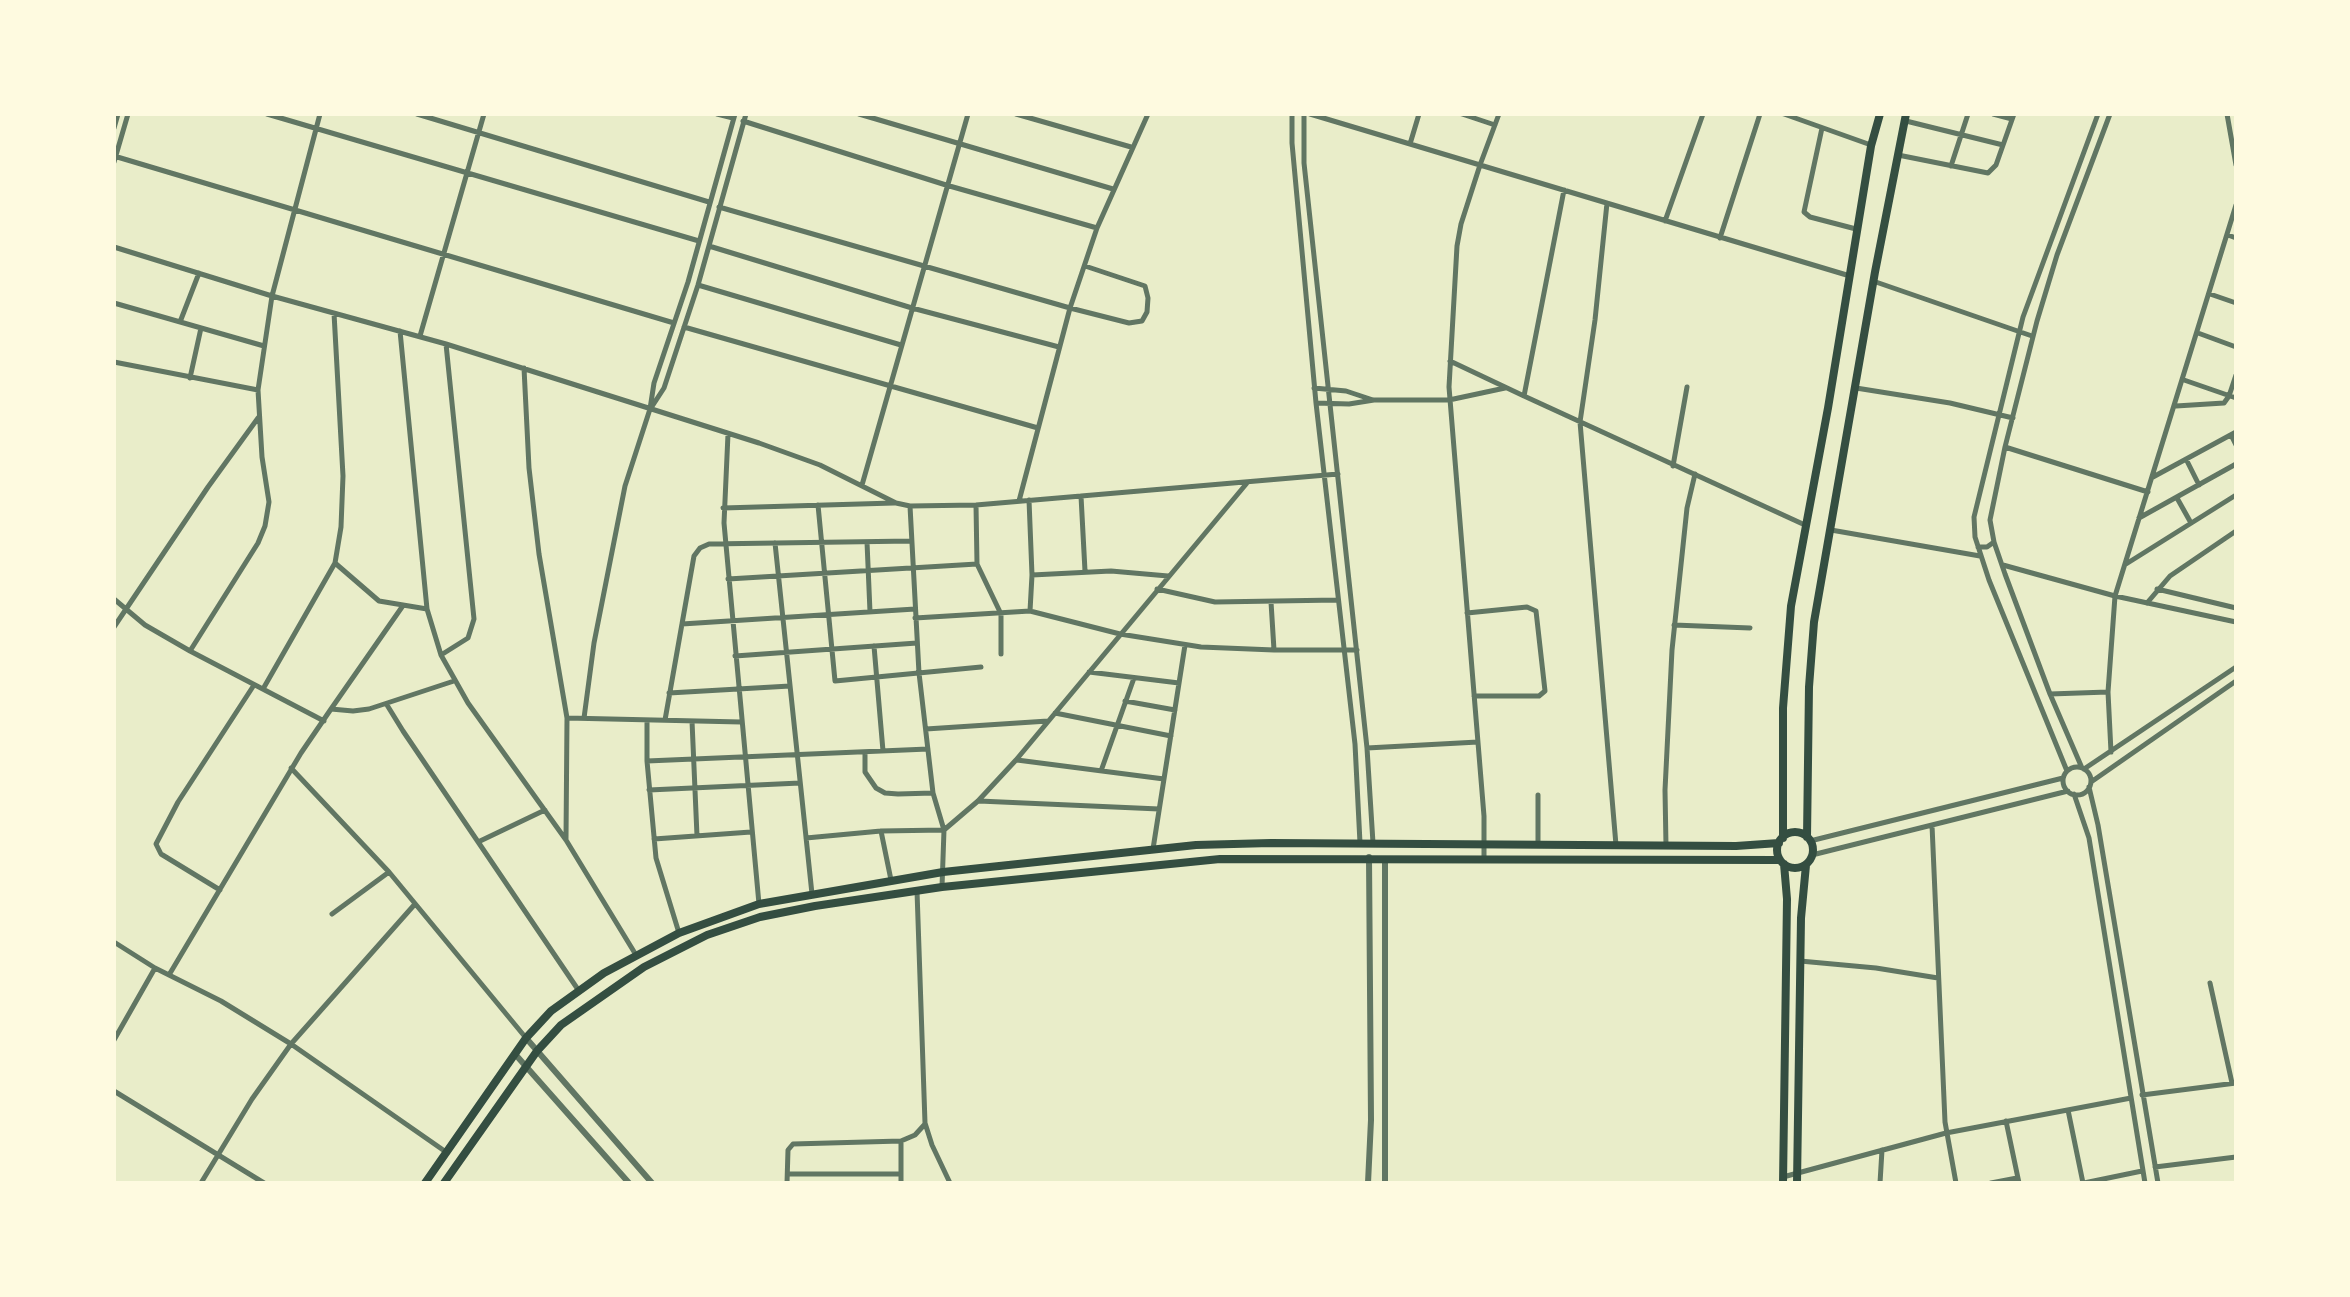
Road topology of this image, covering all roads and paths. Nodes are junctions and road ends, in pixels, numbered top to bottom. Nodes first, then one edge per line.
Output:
1 (118, 114) edge
2 (128, 114) edge
3 (267, 114) edge
4 (320, 114) edge
5 (417, 114) edge
6 (484, 114) edge
7 (717, 114) edge
8 (746, 114) edge
9 (859, 114) edge
10 (968, 114) edge
11 (1016, 114) edge
12 (1148, 114) edge
13 (1292, 114) edge
14 (1304, 114) edge
15 (1310, 114) edge
16 (1419, 114) edge
17 (1462, 114) edge
18 (1499, 114) edge
19 (1703, 114) edge
20 (1760, 114) edge
21 (1784, 114) edge
22 (1880, 114) edge
23 (1968, 114) edge
24 (1993, 114) edge
25 (2098, 114) edge
26 (2110, 114) edge
27 (2227, 114) edge
28 (734, 116) edge
29 (2013, 116) edge
30 (1905, 117) edge
31 (743, 121) junction
32 (1495, 125) junction
33 (114, 128) edge
34 (315, 128) junction
35 (1822, 128) junction
36 (478, 132) junction
37 (1961, 136) junction
38 (959, 144) junction
39 (1410, 144) junction
40 (2234, 144) edge
41 (2003, 145) junction
42 (1871, 146) junction
43 (1131, 147) junction
44 (1897, 155) junction
45 (115, 158) edge
46 (2080, 159) junction
47 (2090, 163) junction
48 (1480, 165) junction
49 (2236, 165) edge
50 (1951, 166) junction
51 (718, 171) junction
52 (467, 173) junction
53 (728, 174) junction
54 (946, 185) junction
55 (1113, 189) junction
56 (1564, 190) junction
57 (709, 202) junction
58 (1607, 203) junction
59 (2236, 206) edge
60 (719, 207) junction
61 (293, 209) junction
62 (1665, 221) junction
63 (1097, 228) junction
64 (1857, 229) junction
65 (2228, 235) junction
66 (1720, 238) junction
67 (2236, 238) edge
68 (699, 241) junction
69 (709, 246) junction
70 (114, 247) edge
71 (2046, 251) junction
72 (445, 255) junction
73 (2057, 255) junction
74 (924, 266) junction
75 (1085, 266) junction
76 (199, 273) junction
77 (1850, 276) junction
78 (1873, 281) junction
79 (698, 285) junction
80 (2210, 294) junction
81 (272, 296) junction
82 (114, 303) edge
83 (2236, 303) edge
84 (912, 308) junction
85 (1070, 308) junction
86 (334, 313) junction
87 (180, 322) junction
88 (674, 323) junction
89 (684, 327) junction
90 (201, 328) junction
91 (400, 330) junction
92 (2019, 331) junction
93 (2198, 333) junction
94 (420, 336) junction
95 (2032, 336) junction
96 (446, 344) junction
97 (901, 345) junction
98 (264, 346) junction
99 (1059, 347) junction
100 (2236, 347) edge
101 (1450, 361) junction
102 (114, 362) edge
103 (524, 368) junction
104 (2236, 375) edge
105 (190, 378) junction
106 (2184, 380) junction
107 (890, 386) junction
108 (1687, 387) dead end
109 (1314, 388) junction
110 (1505, 388) junction
111 (1855, 388) junction
112 (1328, 389) junction
113 (258, 390) junction
114 (1524, 396) junction
115 (2233, 397) edge
116 (1374, 400) junction
117 (1449, 400) junction
118 (1316, 403) junction
119 (1330, 403) junction
120 (2176, 406) junction
121 (650, 409) junction
122 (1999, 414) junction
123 (259, 417) junction
124 (2013, 418) junction
125 (1580, 422) junction
126 (1038, 428) junction
127 (2234, 433) edge
128 (728, 434) junction
129 (2236, 445) edge
130 (2005, 447) junction
131 (2186, 459) junction
132 (2236, 464) edge
133 (1673, 466) junction
134 (1338, 474) junction
135 (1695, 474) junction
136 (1324, 475) junction
137 (2152, 477) junction
138 (1247, 482) junction
139 (862, 485) junction
140 (2199, 485) junction
141 (2148, 492) junction
142 (2236, 495) edge
143 (1081, 496) junction
144 (2177, 498) junction
145 (1029, 500) junction
146 (1019, 501) junction
147 (896, 503) junction
148 (818, 505) junction
149 (976, 505) junction
150 (910, 506) junction
151 (723, 508) junction
152 (2138, 519) junction
153 (2191, 523) junction
154 (1805, 525) junction
155 (1830, 529) junction
156 (2236, 531) edge
157 (911, 541) junction
158 (821, 542) junction
159 (867, 542) junction
160 (1994, 542) junction
161 (725, 543) junction
162 (775, 543) junction
163 (1978, 547) junction
164 (1980, 556) junction
165 (335, 563) junction
166 (977, 564) junction
167 (2126, 564) junction
168 (2002, 565) junction
169 (913, 568) junction
170 (868, 571) junction
171 (1085, 571) junction
172 (825, 574) junction
173 (2005, 574) junction
174 (1032, 575) junction
175 (779, 576) junction
176 (1168, 576) junction
177 (728, 579) junction
178 (1989, 580) junction
179 (1157, 589) junction
180 (2157, 589) junction
181 (2115, 596) junction
182 (114, 599) edge
183 (1337, 600) junction
184 (1271, 602) junction
185 (2147, 603) junction
186 (402, 607) junction
187 (126, 608) junction
188 (2236, 608) edge
189 (427, 609) junction
190 (915, 609) junction
191 (1030, 611) junction
192 (870, 612) junction
193 (1467, 613) junction
194 (1001, 614) junction
195 (829, 615) junction
196 (783, 618) junction
197 (915, 618) junction
198 (732, 621) junction
199 (2236, 622) edge
200 (682, 624) junction
201 (1674, 625) junction
202 (114, 627) edge
203 (1750, 628) dead end
204 (1120, 634) junction
205 (917, 643) junction
206 (1185, 645) junction
207 (874, 646) junction
208 (832, 649) junction
209 (1274, 650) junction
210 (1344, 650) junction
211 (1357, 650) junction
212 (190, 651) junction
213 (787, 653) junction
214 (1001, 654) dead end
215 (441, 655) junction
216 (735, 656) junction
217 (981, 667) dead end
218 (2236, 667) edge
219 (1088, 672) junction
220 (919, 673) junction
221 (877, 677) junction
222 (1134, 678) junction
223 (454, 681) junction
224 (2236, 681) edge
225 (1179, 683) junction
226 (254, 685) junction
227 (790, 686) junction
228 (263, 689) junction
229 (738, 689) junction
230 (2108, 692) junction
231 (669, 693) junction
232 (2050, 694) junction
233 (1474, 696) junction
234 (1125, 701) junction
235 (387, 705) junction
236 (331, 709) junction
237 (1175, 710) junction
238 (1055, 713) junction
239 (567, 718) junction
240 (584, 718) junction
241 (647, 720) junction
242 (665, 720) junction
243 (324, 721) junction
244 (692, 721) junction
245 (1049, 721) junction
246 (741, 722) junction
247 (1117, 725) junction
248 (926, 729) junction
249 (1171, 736) junction
250 (1478, 742) junction
251 (1367, 748) junction
252 (928, 749) junction
253 (883, 751) junction
254 (865, 752) junction
255 (2111, 752) junction
256 (797, 755) junction
257 (745, 757) junction
258 (694, 759) junction
259 (1016, 760) junction
260 (647, 761) junction
261 (291, 768) junction
262 (2083, 768) junction
263 (1101, 771) junction
264 (2067, 771) junction
265 (2063, 778) junction
266 (1164, 779) junction
267 (800, 783) junction
268 (2090, 784) junction
269 (747, 785) junction
270 (695, 788) junction
271 (649, 790) junction
272 (2071, 792) junction
273 (933, 793) junction
274 (1538, 795) dead end
275 (978, 801) junction
276 (1946, 808) junction
277 (1159, 809) junction
278 (545, 810) junction
279 (1359, 810) junction
280 (1371, 810) junction
281 (1920, 814) junction
282 (1949, 820) junction
283 (1932, 825) junction
284 (1923, 827) junction
285 (944, 830) junction
286 (881, 831) junction
287 (751, 832) junction
288 (697, 836) junction
289 (806, 838) junction
290 (654, 839) junction
291 (1808, 839) junction
292 (566, 840) junction
293 (1781, 840) junction
294 (478, 842) junction
295 (1248, 843) junction
296 (1360, 843) junction
297 (1373, 843) junction
298 (1538, 843) junction
299 (1485, 844) junction
300 (1616, 845) junction
301 (1666, 846) junction
302 (1153, 850) junction
303 (1812, 855) junction
304 (1369, 857) junction
305 (1385, 857) junction
306 (1247, 858) junction
307 (1484, 858) junction
308 (1782, 862) junction
309 (1806, 865) junction
310 (389, 872) junction
311 (943, 872) junction
312 (891, 880) junction
313 (942, 887) junction
314 (220, 890) junction
315 (917, 890) junction
316 (812, 894) junction
317 (415, 904) junction
318 (759, 904) junction
319 (332, 914) dead end
320 (679, 933) junction
321 (114, 942) edge
322 (636, 956) junction
323 (1800, 961) junction
324 (155, 968) junction
325 (169, 975) junction
326 (1938, 978) junction
327 (2210, 983) dead end
328 (579, 991) junction
329 (1786, 1000) junction
330 (1799, 1001) junction
331 (1786, 1022) junction
332 (1799, 1022) junction
333 (526, 1038) junction
334 (114, 1040) edge
335 (291, 1044) junction
336 (537, 1051) junction
337 (515, 1054) junction
338 (526, 1067) junction
339 (2234, 1083) edge
340 (114, 1091) edge
341 (2142, 1095) junction
342 (2131, 1098) junction
343 (2068, 1109) junction
344 (1371, 1120) junction
345 (1386, 1120) junction
346 (2006, 1121) junction
347 (925, 1123) junction
348 (1946, 1133) junction
349 (901, 1141) junction
350 (1882, 1150) junction
351 (447, 1153) junction
352 (219, 1155) junction
353 (2236, 1157) edge
354 (2155, 1167) junction
355 (2142, 1171) junction
356 (788, 1174) junction
357 (901, 1174) junction
358 (1797, 1178) edge
359 (1783, 1180) edge
360 (2018, 1180) edge
361 (201, 1183) edge
362 (264, 1183) edge
363 (425, 1183) edge
364 (444, 1183) edge
365 (629, 1183) edge
366 (652, 1183) edge
367 (787, 1183) edge
368 (901, 1183) edge
369 (950, 1183) edge
370 (1368, 1183) edge
371 (1385, 1183) edge
372 (1880, 1183) edge
373 (1956, 1183) edge
374 (1991, 1183) edge
375 (2083, 1183) edge
376 (2145, 1183) edge
377 (2158, 1183) edge

1 - 33 street
2 - 45 street
3 - 34 street
4 - 34 street
5 - 36 street
6 - 36 street
7 - 28 street
8 - 31 street
9 - 38 street
10 - 38 street
11 - 43 street
12 - 43 street
13 - 109 street
14 - 112 street
15 - 39 street
16 - 39 street
17 - 32 street
18 - 32 street
19 - 62 street
20 - 66 street
21 - 35 street
22 - 42 highway
23 - 37 street
24 - 29 street
25 - 46 street
26 - 47 street
27 - 40 street
28 - 51 street
29 - 41 street
30 - 37 street
30 - 44 highway
31 - 53 street
31 - 54 street
32 - 48 street
34 - 52 street
34 - 61 street
35 - 42 street
35 - 64 street
36 - 52 street
36 - 57 street
37 - 41 street
37 - 50 street
38 - 54 street
38 - 55 street
39 - 48 street
40 - 49 street
41 - 50 street
42 - 64 highway
43 - 55 street
44 - 50 street
44 - 78 highway
45 - 61 street
46 - 47 street
46 - 71 street
47 - 73 street
48 - 56 street
48 - 101 street
51 - 53 street
51 - 57 street
52 - 68 street
52 - 72 street
53 - 60 street
54 - 63 street
54 - 74 street
55 - 63 street
56 - 58 street
56 - 114 street
57 - 68 street
58 - 62 street
58 - 125 street
59 - 65 street
60 - 69 street
60 - 74 street
61 - 72 street
61 - 81 street
62 - 66 street
63 - 75 street
64 - 77 highway
65 - 67 street
65 - 80 street
66 - 77 street
68 - 88 street
69 - 79 street
69 - 84 street
70 - 76 street
71 - 73 street
71 - 92 street
72 - 88 street
72 - 94 street
73 - 95 street
74 - 84 street
74 - 85 street
75 - 85 street
75 - 85 street
76 - 81 street
76 - 87 street
77 - 154 highway
78 - 92 street
78 - 111 highway
79 - 89 street
79 - 97 street
80 - 83 street
80 - 93 street
81 - 86 street
81 - 98 street
82 - 87 street
84 - 97 street
84 - 99 street
85 - 99 street
86 - 91 street
86 - 165 street
87 - 90 street
88 - 121 street
89 - 107 street
89 - 121 street
90 - 98 street
90 - 105 street
91 - 94 street
91 - 189 street
92 - 95 street
92 - 122 street
93 - 100 street
93 - 106 street
94 - 96 street
95 - 124 street
96 - 103 street
96 - 215 street
97 - 107 street
98 - 113 street
99 - 126 street
101 - 110 street
101 - 117 street
102 - 105 street
103 - 121 street
103 - 239 street
104 - 115 street
105 - 113 street
106 - 115 street
106 - 120 street
107 - 126 street
107 - 139 street
108 - 133 street
109 - 112 street
109 - 118 street
110 - 114 street
110 - 117 street
111 - 122 street
111 - 155 highway
112 - 116 street
112 - 119 street
113 - 123 street
114 - 125 street
115 - 120 street
116 - 117 street
116 - 119 street
117 - 193 street
118 - 119 street
118 - 136 street
119 - 134 street
120 - 137 street
121 - 128 street
121 - 240 street
122 - 124 street
122 - 163 street
123 - 187 street
123 - 212 street
124 - 130 street
125 - 133 street
125 - 300 street
126 - 146 street
127 - 129 street
127 - 131 street
128 - 139 street
128 - 151 street
130 - 141 street
130 - 160 street
131 - 137 street
131 - 140 street
132 - 140 street
133 - 135 street
134 - 136 street
134 - 211 street
135 - 154 street
135 - 201 street
136 - 138 street
136 - 183 street
137 - 141 street
138 - 143 street
138 - 176 street
139 - 147 street
140 - 144 street
141 - 152 street
142 - 153 street
143 - 145 street
143 - 171 street
144 - 152 street
144 - 153 street
145 - 146 street
145 - 174 street
146 - 149 street
147 - 148 street
147 - 150 street
148 - 151 street
148 - 158 street
149 - 150 street
149 - 166 street
150 - 157 street
151 - 161 street
152 - 167 street
153 - 167 street
154 - 293 highway
155 - 164 street
155 - 291 highway
156 - 180 street
157 - 159 street
157 - 169 street
158 - 159 street
158 - 162 street
158 - 172 street
159 - 170 street
160 - 163 street
160 - 168 street
161 - 162 street
161 - 177 street
161 - 200 street
162 - 175 street
163 - 164 street
164 - 178 street
165 - 186 street
165 - 228 street
166 - 169 street
166 - 194 street
167 - 181 street
168 - 173 street
168 - 181 street
169 - 170 street
169 - 190 street
170 - 172 street
170 - 192 street
171 - 174 street
171 - 176 street
172 - 175 street
172 - 195 street
173 - 178 street
173 - 232 street
174 - 191 street
175 - 177 street
175 - 196 street
176 - 179 street
177 - 198 street
178 - 264 street
179 - 184 street
179 - 204 street
180 - 185 street
180 - 188 street
181 - 185 street
181 - 230 street
182 - 187 street
183 - 184 street
183 - 210 street
184 - 209 street
185 - 199 street
186 - 189 street
186 - 236 street
187 - 202 street
187 - 212 street
189 - 215 street
190 - 192 street
190 - 197 street
191 - 194 street
191 - 204 street
192 - 195 street
193 - 233 street
193 - 233 street
194 - 197 street
194 - 214 street
195 - 196 street
195 - 208 street
196 - 198 street
196 - 213 street
197 - 205 street
198 - 200 street
198 - 216 street
200 - 231 street
201 - 203 street
201 - 301 street
204 - 206 street
204 - 219 street
205 - 207 street
205 - 220 street
206 - 209 street
206 - 225 street
207 - 208 street
207 - 221 street
208 - 213 street
208 - 221 street
209 - 210 street
210 - 211 street
210 - 279 street
211 - 251 street
212 - 226 street
213 - 216 street
213 - 227 street
215 - 223 street
216 - 229 street
217 - 220 street
218 - 255 street
219 - 222 street
219 - 238 street
220 - 221 street
220 - 248 street
221 - 253 street
222 - 225 street
222 - 234 street
223 - 235 street
223 - 278 street
224 - 268 street
225 - 237 street
226 - 228 street
226 - 314 street
227 - 229 street
227 - 256 street
228 - 243 street
229 - 231 street
229 - 246 street
230 - 232 street
230 - 255 street
231 - 242 street
232 - 262 street
233 - 250 street
234 - 237 street
234 - 247 street
235 - 236 street
235 - 294 street
236 - 243 street
237 - 249 street
238 - 245 street
238 - 247 street
239 - 240 street
239 - 292 street
240 - 241 street
241 - 242 street
241 - 260 street
242 - 244 street
243 - 261 street
244 - 246 street
244 - 258 street
245 - 248 street
245 - 259 street
246 - 257 street
247 - 249 street
247 - 263 street
248 - 252 street
249 - 266 street
250 - 251 street
250 - 299 street
251 - 280 street
252 - 253 street
252 - 273 street
253 - 254 street
254 - 256 street
254 - 273 street
255 - 262 street
256 - 257 street
256 - 267 street
257 - 258 street
257 - 269 street
258 - 260 street
258 - 270 street
259 - 263 street
259 - 275 street
260 - 271 street
261 - 310 street
261 - 314 street
262 - 264 street
262 - 268 street
263 - 266 street
264 - 265 street
265 - 272 street
265 - 276 street
266 - 277 street
267 - 269 street
267 - 289 street
268 - 272 street
268 - 341 street
269 - 270 street
269 - 287 street
270 - 271 street
270 - 288 street
271 - 290 street
272 - 282 street
272 - 342 street
273 - 285 street
274 - 298 street
275 - 277 street
275 - 285 street
276 - 281 street
276 - 282 street
277 - 302 street
278 - 292 street
278 - 294 street
279 - 280 street
279 - 296 street
280 - 297 street
281 - 284 street
281 - 291 street
282 - 283 street
283 - 284 street
283 - 326 street
284 - 303 street
285 - 286 street
285 - 311 street
286 - 289 street
286 - 312 street
287 - 288 street
287 - 318 street
288 - 290 street
289 - 316 street
290 - 320 street
291 - 293 highway
291 - 303 highway
292 - 322 street
293 - 301 highway
293 - 308 highway
294 - 328 street
295 - 296 highway
295 - 302 highway
295 - 306 highway
296 - 297 highway
297 - 299 highway
298 - 299 highway
298 - 300 highway
299 - 307 street
300 - 301 highway
302 - 311 highway
303 - 309 highway
304 - 305 highway
304 - 306 highway
304 - 344 street
305 - 307 highway
305 - 345 street
306 - 313 highway
307 - 308 highway
308 - 309 highway
308 - 329 highway
309 - 323 highway
310 - 317 street
310 - 319 street
311 - 312 highway
311 - 313 street
312 - 316 highway
313 - 315 highway
314 - 325 street
315 - 336 highway
315 - 347 street
316 - 318 highway
317 - 333 street
317 - 335 street
318 - 320 highway
320 - 322 highway
321 - 324 street
322 - 328 highway
323 - 326 street
323 - 330 highway
324 - 325 street
324 - 334 street
325 - 335 street
326 - 348 street
327 - 339 street
328 - 333 highway
329 - 330 highway
329 - 331 highway
330 - 332 highway
331 - 332 highway
331 - 359 highway
332 - 358 highway
333 - 336 street
333 - 337 highway
335 - 351 street
335 - 352 street
336 - 338 highway
336 - 366 street
337 - 338 street
337 - 351 highway
338 - 364 highway
338 - 365 street
339 - 341 street
340 - 352 street
341 - 354 street
342 - 343 street
342 - 355 street
343 - 346 street
343 - 375 street
344 - 345 street
344 - 370 street
345 - 371 street
346 - 348 street
346 - 360 street
347 - 349 street
347 - 369 street
348 - 350 street
348 - 373 street
349 - 356 street
349 - 357 street
350 - 358 street
350 - 372 street
351 - 363 highway
352 - 361 street
352 - 362 street
353 - 354 street
354 - 377 street
355 - 375 street
355 - 376 street
356 - 357 street
356 - 367 street
357 - 368 street
358 - 359 street
360 - 374 street

